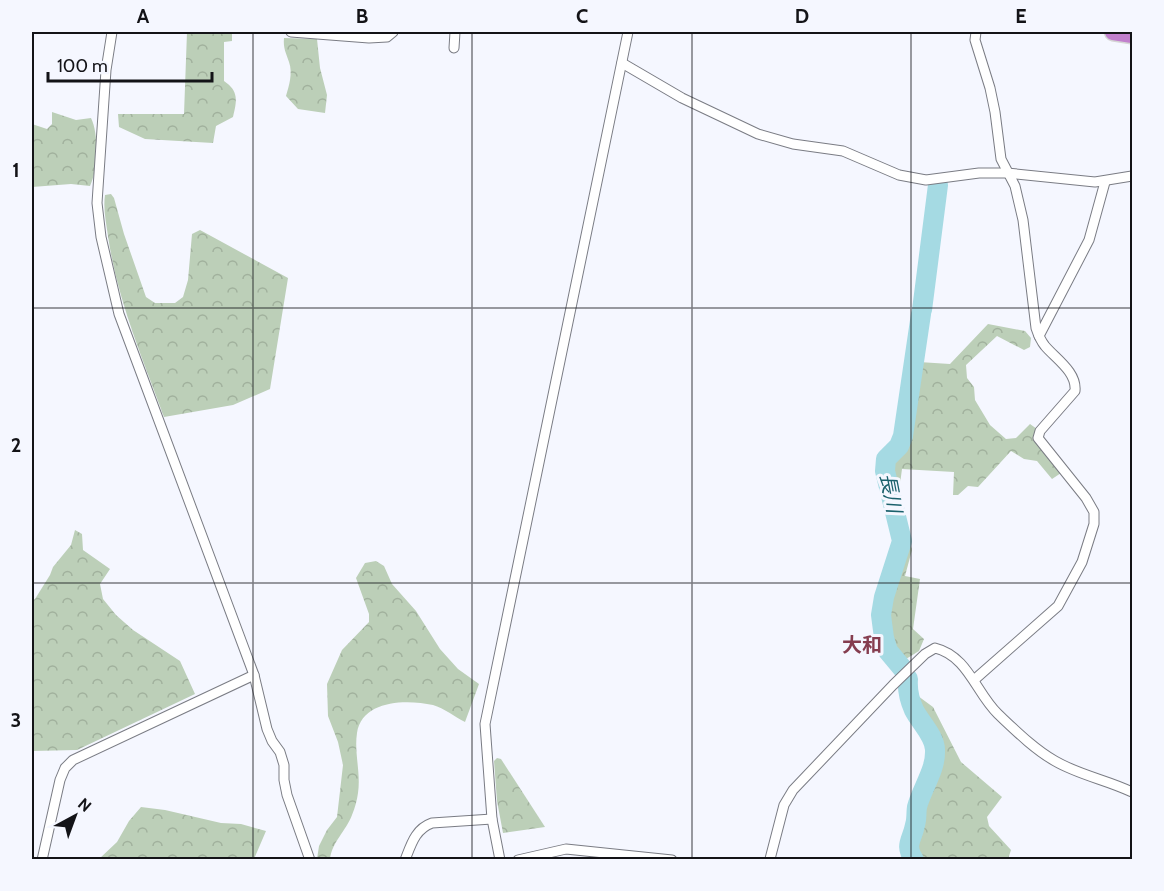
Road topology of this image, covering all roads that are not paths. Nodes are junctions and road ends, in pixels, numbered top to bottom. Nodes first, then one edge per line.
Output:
1 (112, 32) edge
2 (291, 32) edge
3 (393, 32) edge
4 (455, 32) edge
5 (628, 32) edge
6 (976, 32) edge
7 (1113, 32) edge
8 (1132, 35) edge
9 (454, 48) dead end
10 (622, 63) junction
11 (1007, 173) junction
12 (1132, 176) edge
13 (1105, 182) junction
14 (1039, 336) junction
15 (254, 675) junction
16 (974, 680) junction
17 (1132, 792) edge
18 (492, 819) junction
19 (770, 859) edge
20 (42, 860) edge
21 (310, 860) edge
22 (405, 860) edge
23 (500, 860) edge
24 (518, 860) edge
25 (672, 860) edge

1 - 15 street
2 - 3 street
4 - 9 street
5 - 10 street
6 - 11 street
7 - 8 highway
10 - 11 street
10 - 18 street
11 - 13 street
11 - 14 street
12 - 13 street
13 - 14 street
14 - 16 street
15 - 20 street
15 - 21 street
16 - 17 street
16 - 19 street
18 - 22 street
18 - 23 street
24 - 25 street

